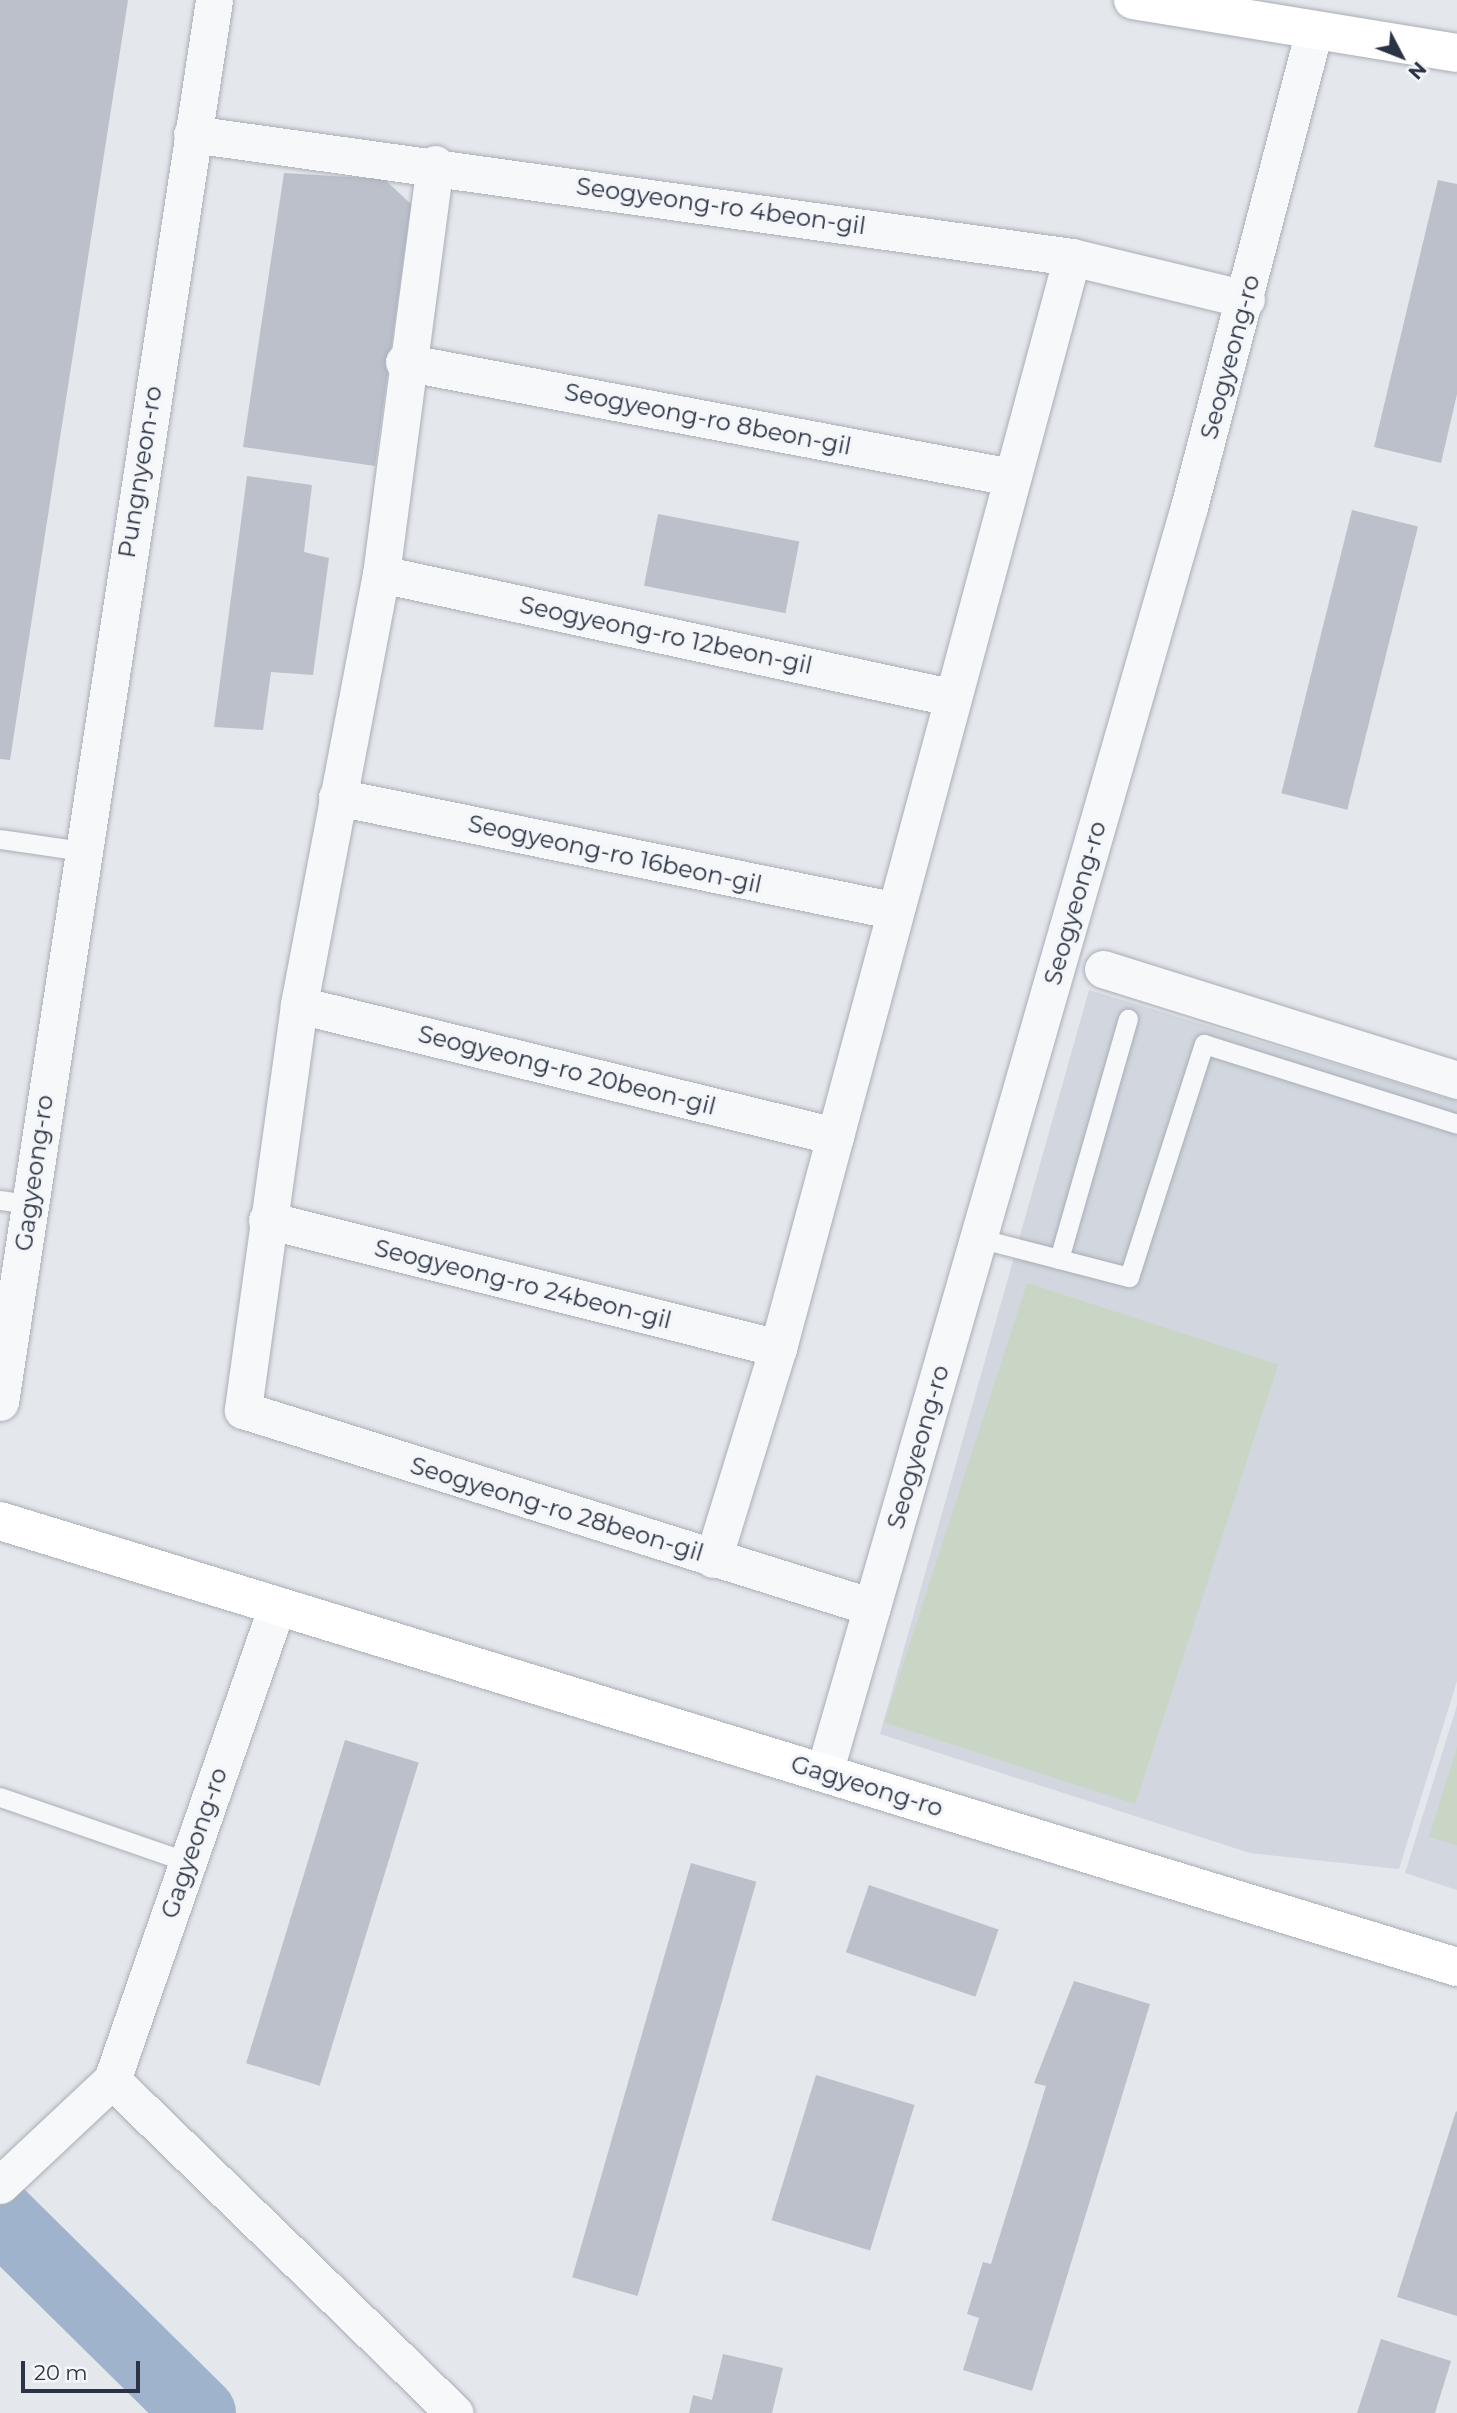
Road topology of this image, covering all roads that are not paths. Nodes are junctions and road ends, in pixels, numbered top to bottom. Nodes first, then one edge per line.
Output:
1 (214, 0) edge
2 (1133, 0) edge
3 (1314, 29) junction
4 (1457, 52) edge
5 (192, 134) junction
6 (435, 164) junction
7 (1072, 257) junction
8 (1246, 299) junction
9 (404, 362) junction
10 (1011, 477) junction
11 (381, 574) junction
12 (950, 696) junction
13 (337, 797) junction
14 (0, 839) edge
15 (82, 851) junction
16 (892, 910) junction
17 (68, 944) joint
18 (1103, 969) dead end
19 (299, 1005) junction
20 (1128, 1019) dead end
21 (1457, 1080) edge
22 (1457, 1124) edge
23 (835, 1136) junction
24 (15, 1202) edge
25 (267, 1220) junction
26 (978, 1238) junction
27 (1059, 1259) junction
28 (778, 1348) junction
29 (0, 1402) edge
30 (0, 1521) edge
31 (713, 1559) junction
32 (277, 1606) junction
33 (872, 1607) junction
34 (824, 1773) junction
35 (0, 1797) edge
36 (188, 1862) junction
37 (1457, 1967) edge
38 (112, 2080) junction
39 (0, 2185) edge
40 (455, 2413) edge

1 - 5 street, Pungnyeon-ro
2 - 3 street
3 - 4 street
3 - 8 street, Seogyeong-ro
5 - 6 street, Seogyeong-ro 4beon-gil
5 - 15 street, Pungnyeon-ro
6 - 7 street, Seogyeong-ro 4beon-gil
6 - 9 street
7 - 8 street, Seogyeong-ro 4beon-gil
7 - 10 street
8 - 26 street, Seogyeong-ro
9 - 10 street, Seogyeong-ro 8beon-gil
9 - 11 street
10 - 12 street
11 - 12 street, Seogyeong-ro 12beon-gil
11 - 13 street
12 - 16 street
13 - 16 street, Seogyeong-ro 16beon-gil
13 - 19 street
14 - 15 lane
15 - 17 street, Pungnyeon-ro
16 - 23 street
17 - 24 street, Gagyeong-ro
18 - 21 street
19 - 23 street, Seogyeong-ro 20beon-gil
19 - 25 street
20 - 27 lane
22 - 27 lane
23 - 28 street
24 - 29 street, Gagyeong-ro
25 - 28 street, Seogyeong-ro 24beon-gil
25 - 31 street, Seogyeong-ro 28beon-gil
26 - 27 lane
26 - 33 street, Seogyeong-ro
28 - 31 street
30 - 32 street, Gagyeong-ro
31 - 33 street, Seogyeong-ro 28beon-gil
32 - 34 street, Gagyeong-ro
32 - 36 street, Gagyeong-ro
33 - 34 street, Seogyeong-ro
34 - 37 street, Gagyeong-ro
35 - 36 lane
36 - 38 street, Gagyeong-ro
38 - 39 street
38 - 40 street

